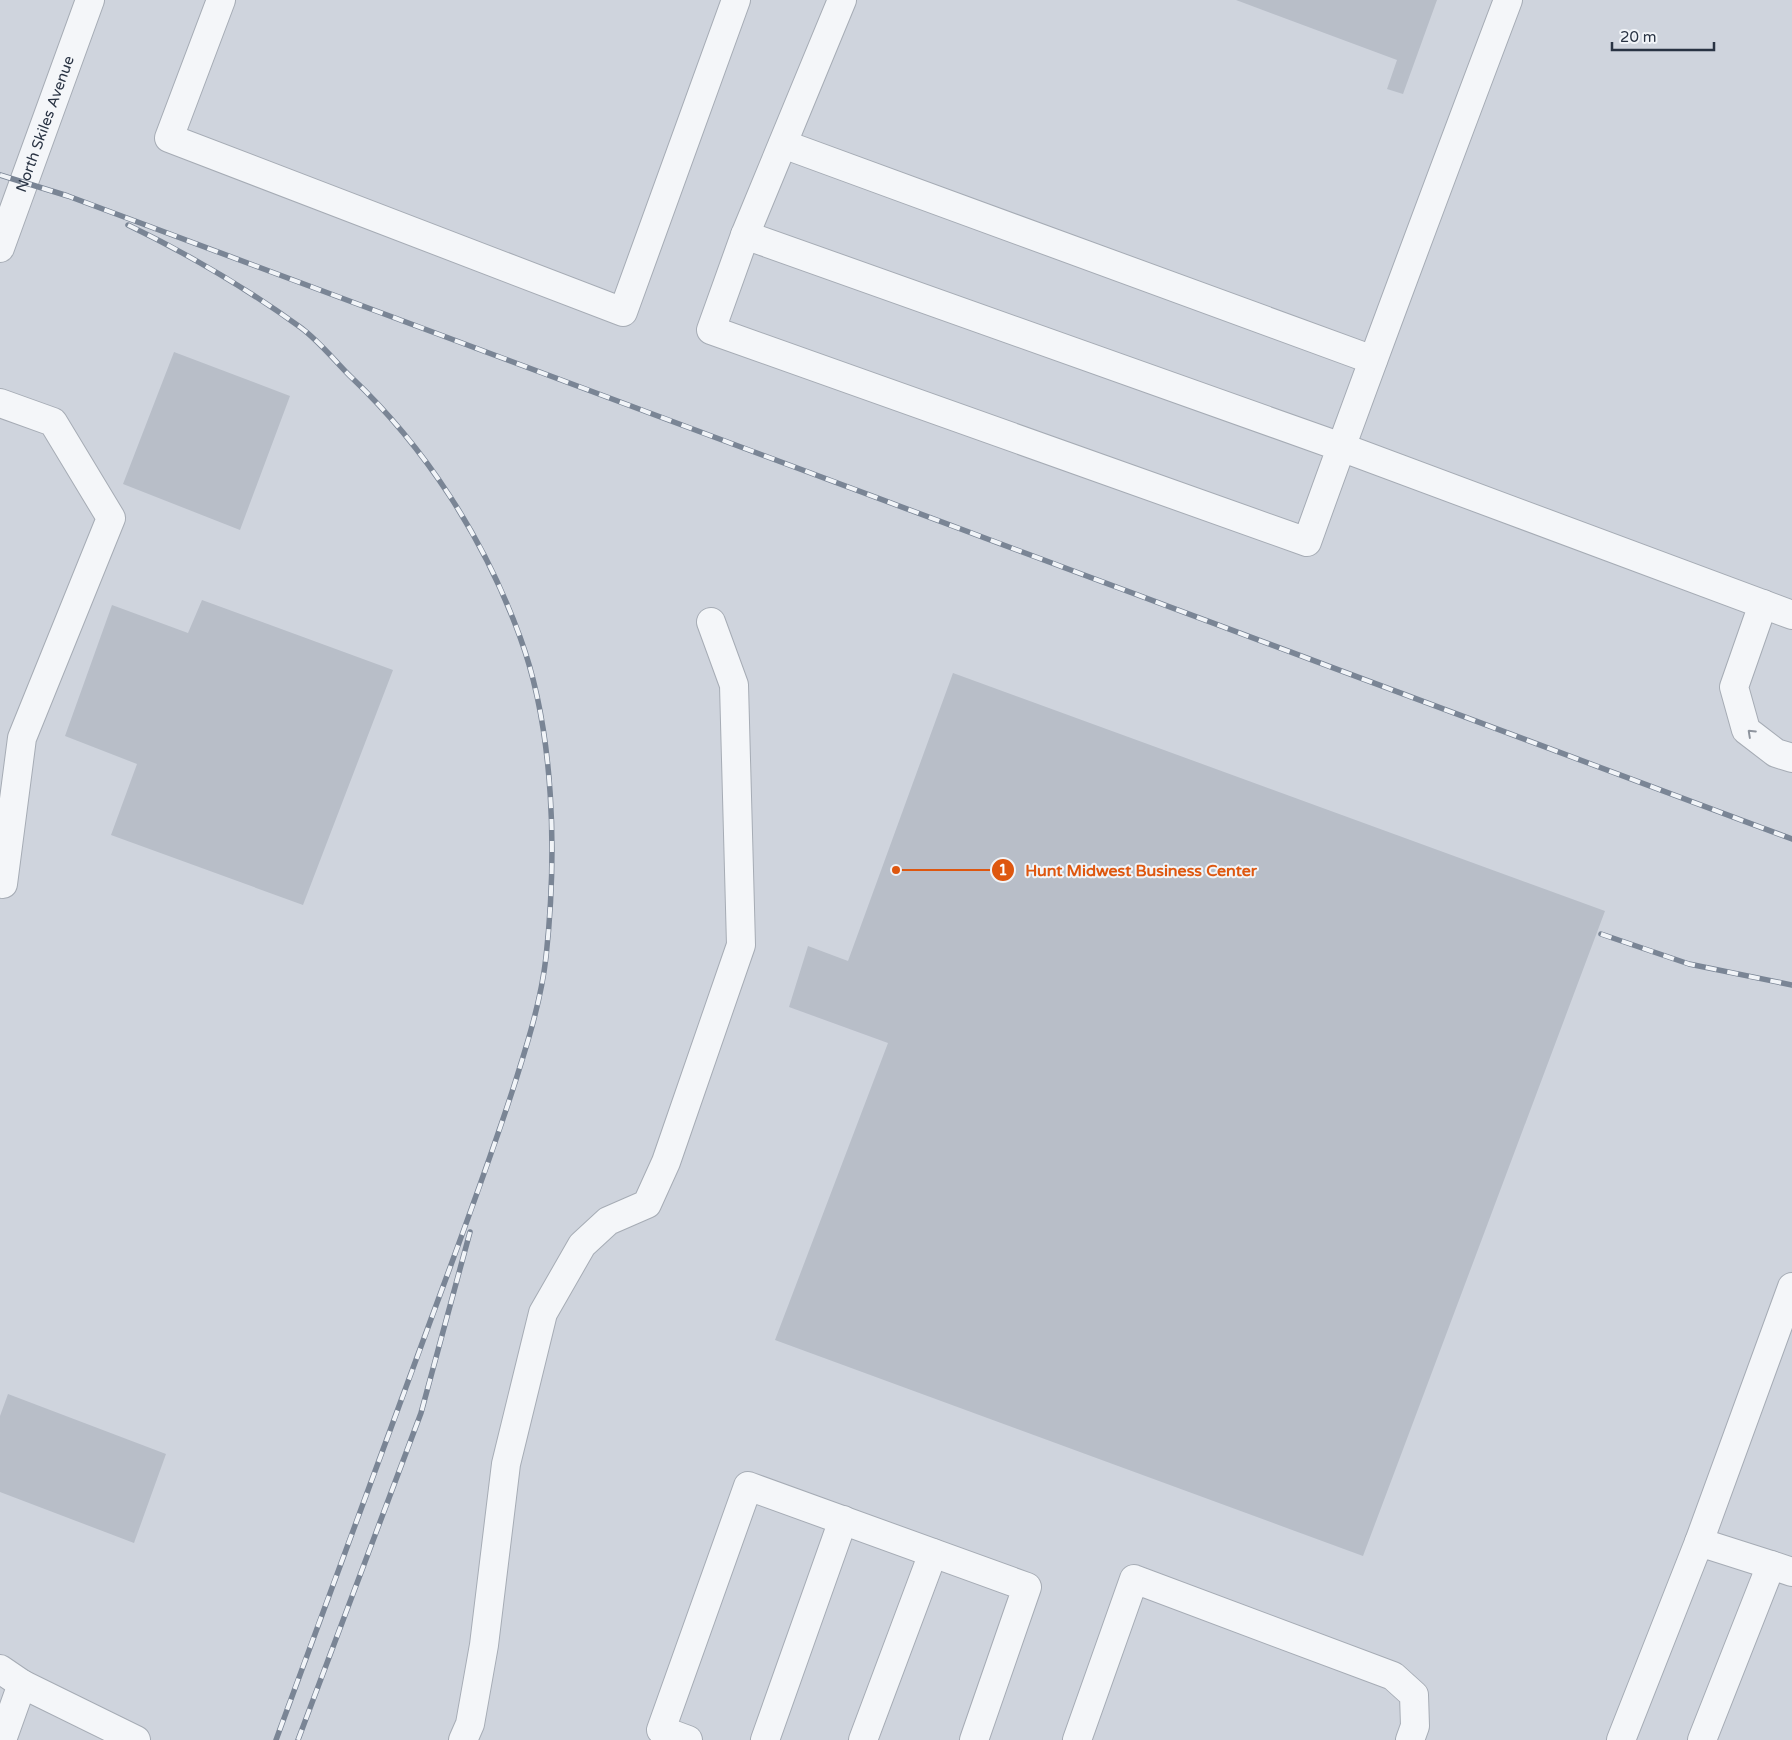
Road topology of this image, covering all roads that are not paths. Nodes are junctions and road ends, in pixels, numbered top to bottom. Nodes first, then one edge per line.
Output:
1 (90, 0) edge
2 (221, 0) edge
3 (736, 0) edge
4 (842, 0) edge
5 (1508, 0) edge
6 (783, 144) junction
7 (745, 235) junction
8 (0, 248) edge
9 (1373, 360) junction
10 (0, 403) edge
11 (1341, 447) junction
12 (1763, 604) junction
13 (1792, 615) edge
14 (711, 622) dead end
15 (1792, 758) edge
16 (0, 883) edge
17 (1792, 1287) edge
18 (843, 1520) junction
19 (1699, 1542) junction
20 (933, 1553) junction
21 (1782, 1569) edge
22 (11, 1676) edge
23 (2, 1740) edge
24 (136, 1740) edge
25 (463, 1740) edge
26 (688, 1740) edge
27 (765, 1740) edge
28 (863, 1740) edge
29 (974, 1740) edge
30 (1077, 1740) edge
31 (1410, 1740) edge
32 (1621, 1740) edge
33 (1702, 1740) edge

1 - 8 street, North Skiles Avenue
2 - 3 street
4 - 6 street
5 - 9 street
6 - 7 street
6 - 9 street
7 - 11 street
7 - 11 street
9 - 11 street
10 - 16 street
11 - 12 street
12 - 13 street
15 -> 12 street
14 - 25 street
17 - 19 street
18 - 20 street
18 - 26 street
18 - 27 street
19 - 21 street
19 - 32 street
20 - 28 street
20 - 29 street
21 - 33 street
22 - 23 street
22 - 24 street
30 - 31 street

